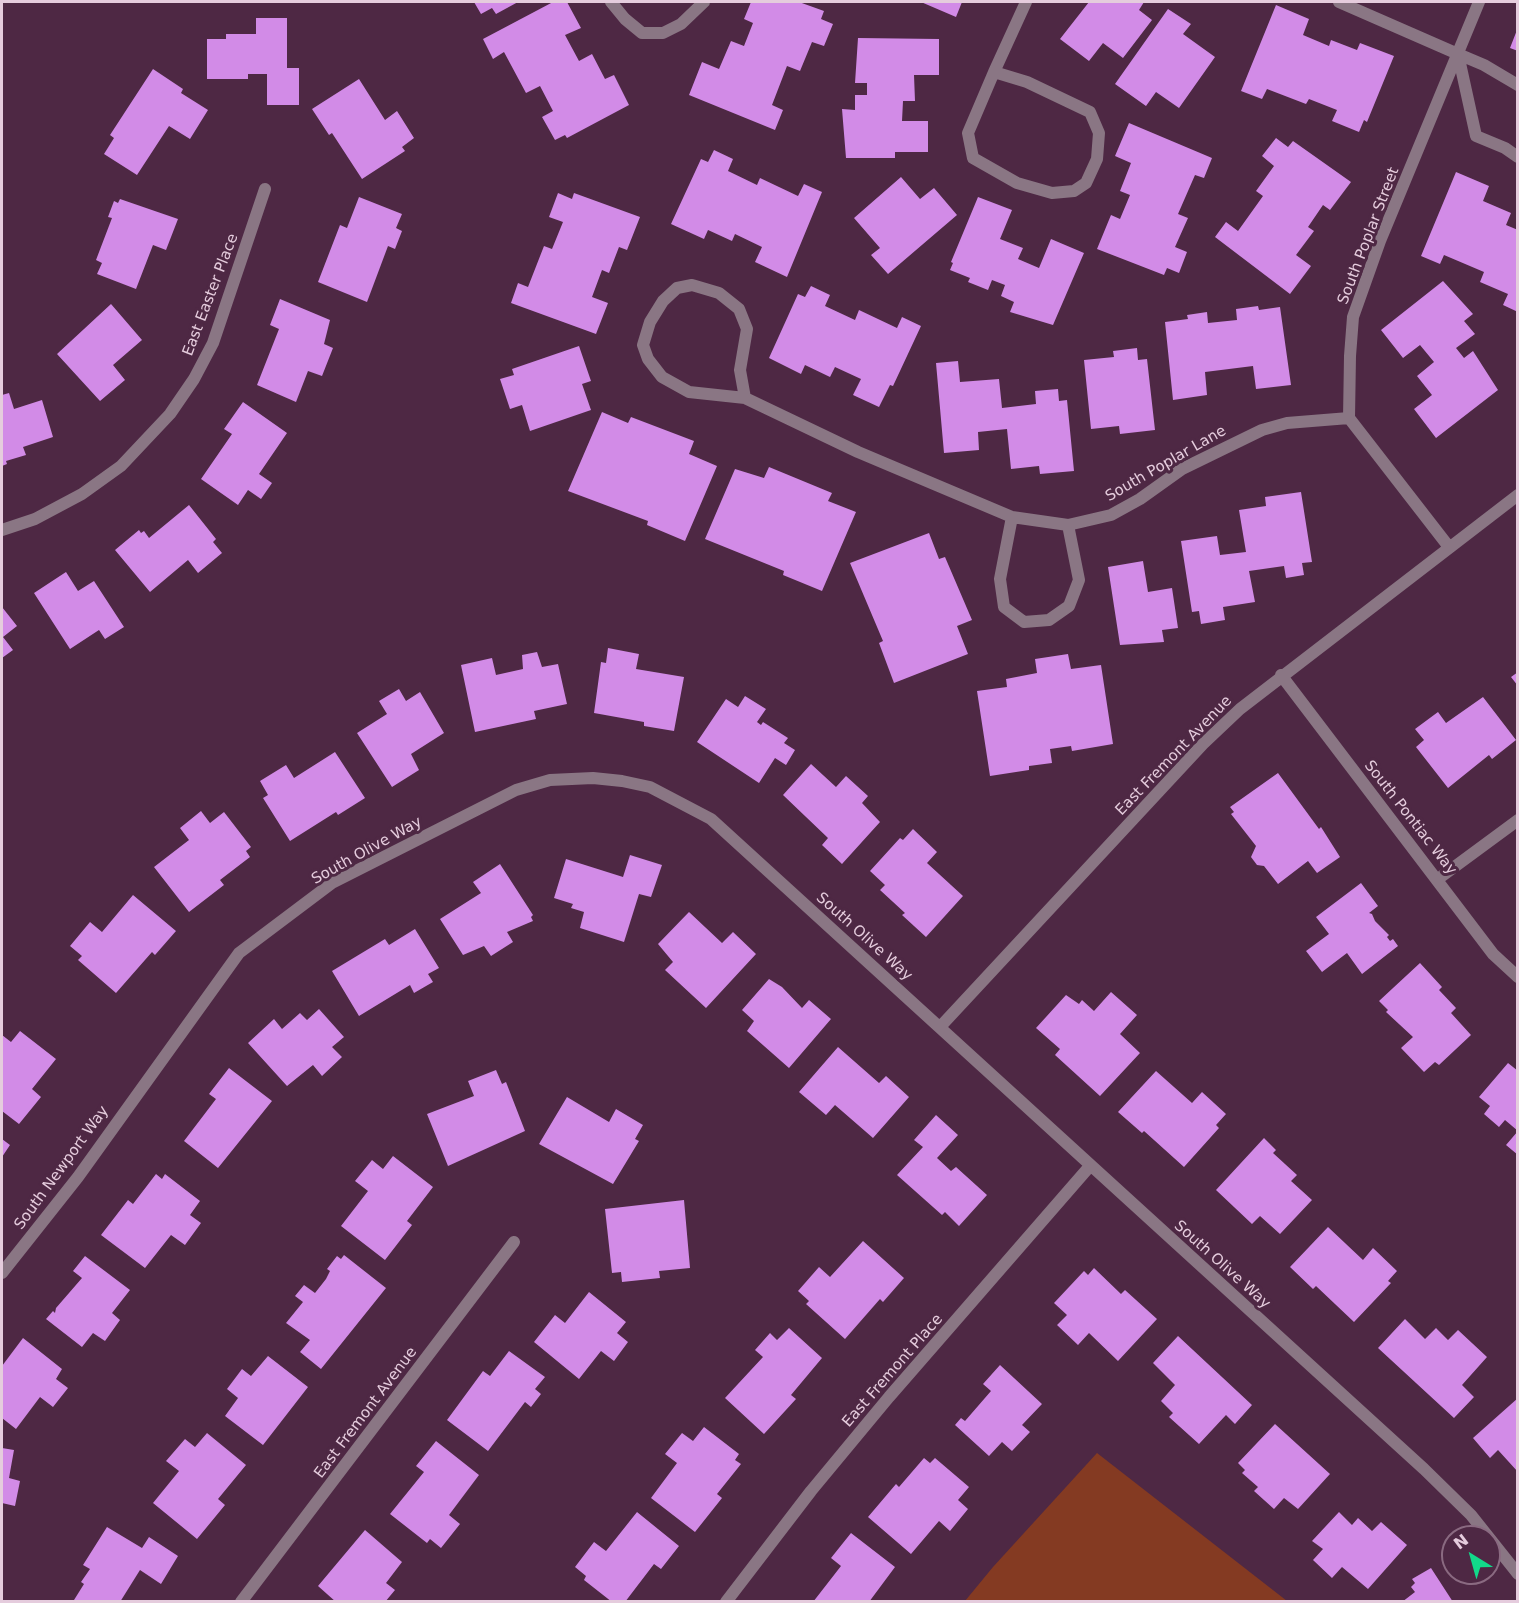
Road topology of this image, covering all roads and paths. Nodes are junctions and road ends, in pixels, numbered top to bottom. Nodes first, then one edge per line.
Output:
1 (611, 2) edge
2 (704, 2) edge
3 (1026, 2) edge
4 (1339, 2) edge
5 (1479, 2) edge
6 (1458, 54) junction
7 (994, 72) junction
8 (1518, 85) edge
9 (1518, 157) edge
10 (265, 189) dead end
11 (745, 398) junction
12 (1349, 418) junction
13 (1518, 495) edge
14 (1012, 517) junction
15 (1068, 525) junction
16 (2, 530) edge
17 (1449, 547) junction
18 (1281, 675) junction
19 (1518, 820) edge
20 (1438, 879) junction
21 (1518, 977) edge
22 (940, 1027) junction
23 (124, 1108) joint
24 (1090, 1167) junction
25 (514, 1242) dead end
26 (2, 1273) edge
27 (1518, 1574) edge
28 (241, 1602) edge
29 (726, 1602) edge

1 - 2 street
3 - 7 street
4 - 6 street
5 - 6 street, South Poplar Street
6 - 8 street
6 - 9 street
6 - 12 street, South Poplar Street
7 - 7 street
10 - 16 street, East Easter Place
11 - 11 street, South Poplar Lane
11 - 14 street, South Poplar Lane
12 - 15 street, South Poplar Lane
12 - 17 street
13 - 17 street, East Fremont Avenue
14 - 15 street, South Poplar Lane
14 - 15 street
17 - 18 street, East Fremont Avenue
18 - 20 street, South Pontiac Way
18 - 22 street, East Fremont Avenue
19 - 20 street
20 - 21 street, South Pontiac Way
22 - 23 street, South Olive Way
22 - 24 street, South Olive Way
23 - 26 street, South Newport Way
24 - 27 street, South Olive Way
24 - 29 street, East Fremont Place
25 - 28 street, East Fremont Avenue

